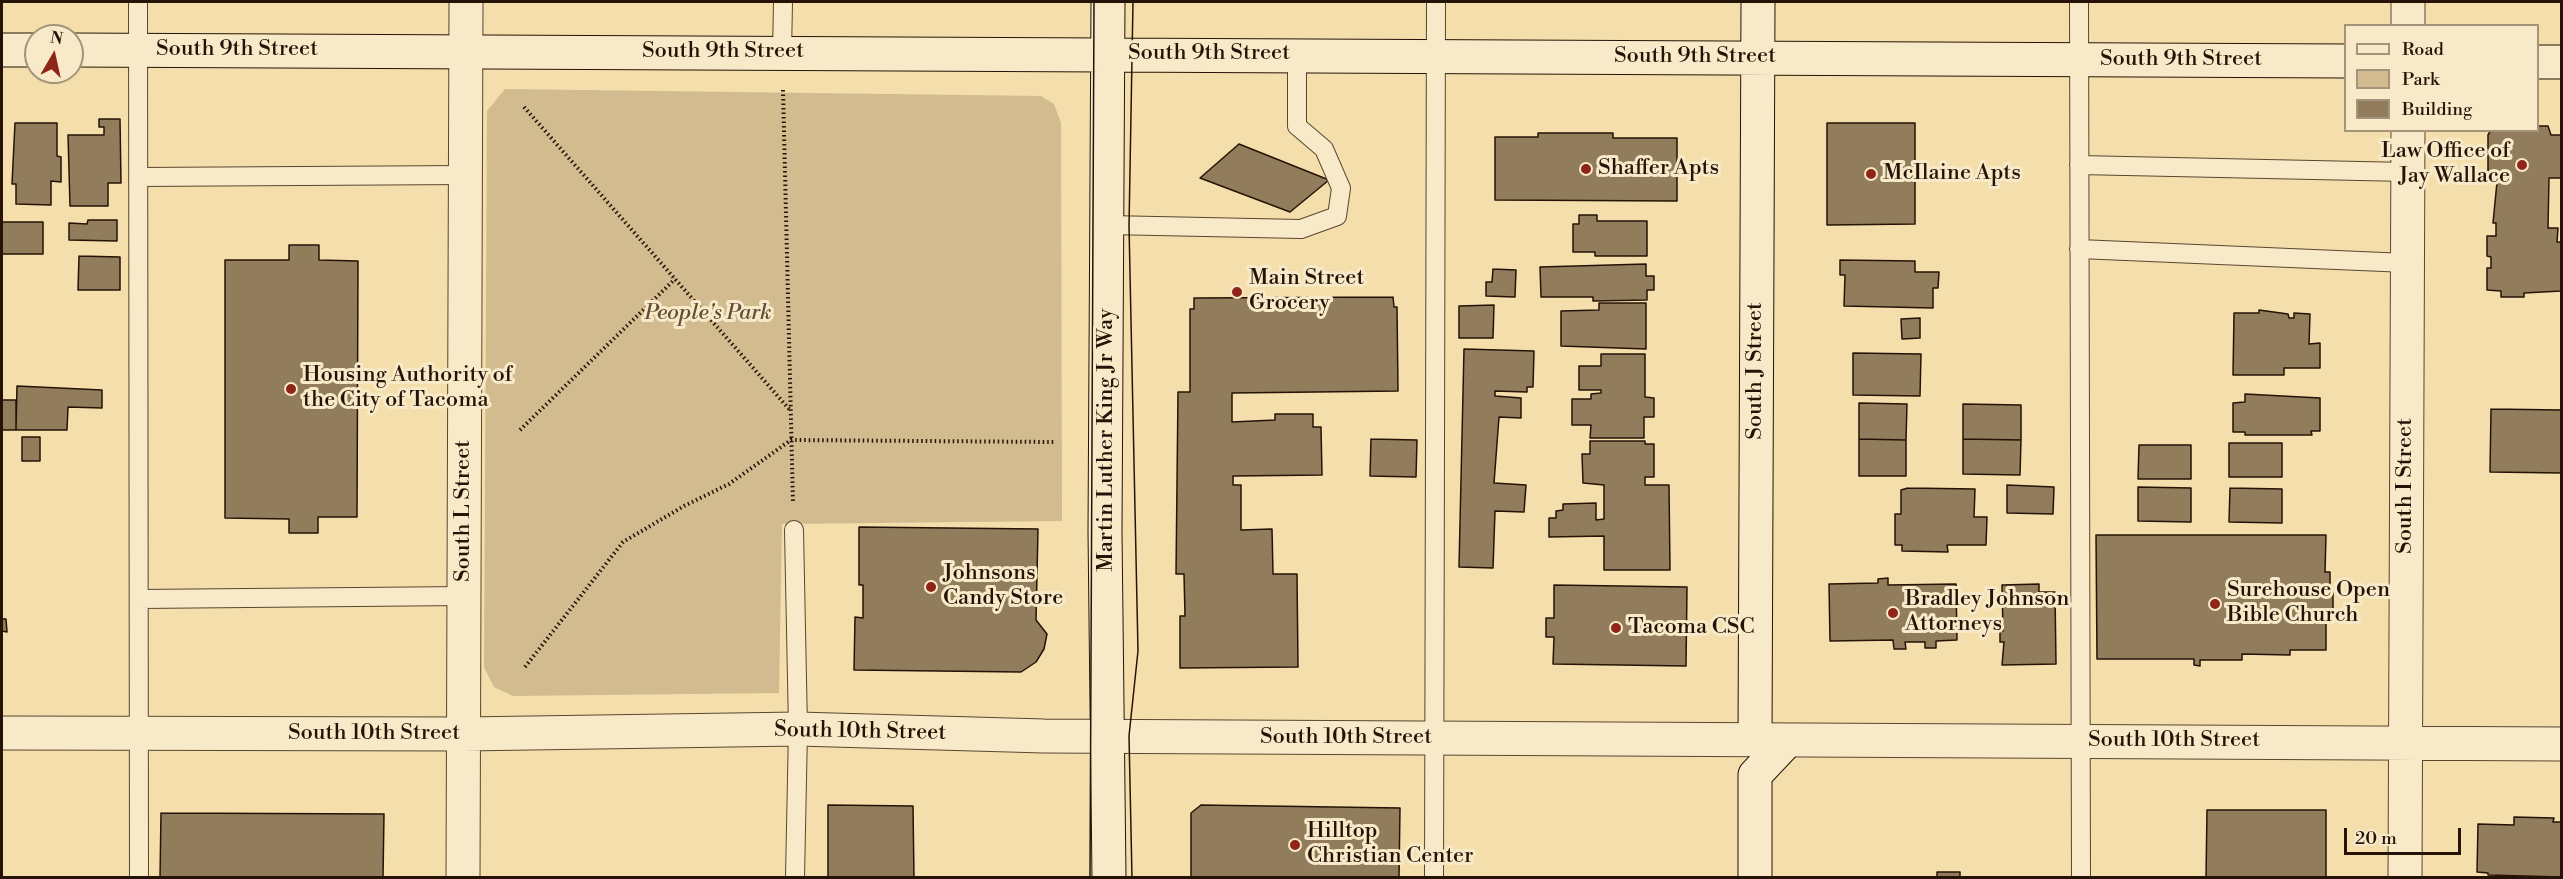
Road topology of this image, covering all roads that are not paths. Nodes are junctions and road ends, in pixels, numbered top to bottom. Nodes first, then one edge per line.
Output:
1 (138, 2) edge
2 (466, 2) edge
3 (783, 2) edge
4 (1108, 2) edge
5 (1436, 2) edge
6 (1758, 2) edge
7 (2079, 2) edge
8 (2408, 2) edge
9 (2408, 24) edge
10 (2, 50) edge
11 (24, 50) edge
12 (84, 50) edge
13 (138, 50) junction
14 (466, 51) junction
15 (782, 53) junction
16 (1108, 53) junction
17 (1297, 55) junction
18 (1435, 55) junction
19 (1758, 57) junction
20 (2078, 59) junction
21 (2344, 61) edge
22 (2539, 62) edge
23 (2562, 62) edge
24 (2408, 132) edge
25 (2079, 165) junction
26 (2408, 172) junction
27 (465, 176) junction
28 (138, 177) junction
29 (1108, 225) junction
30 (2079, 249) junction
31 (2407, 263) junction
32 (794, 530) road end
33 (464, 596) junction
34 (139, 599) junction
35 (798, 729) junction
36 (2, 733) edge
37 (139, 733) junction
38 (464, 734) junction
39 (1110, 736) junction
40 (1436, 738) junction
41 (1755, 740) junction
42 (1718, 741) junction
43 (1787, 741) junction
44 (2082, 741) junction
45 (2405, 742) junction
46 (2562, 744) edge
47 (1755, 775) junction
48 (139, 878) edge
49 (463, 878) edge
50 (795, 878) edge
51 (1109, 878) edge
52 (1434, 878) edge
53 (1755, 878) edge
54 (2081, 878) edge
55 (2405, 878) edge

1 - 13 lane
2 - 14 street, South L Street
3 - 15 lane
4 - 16 street, Martin Luther King Jr Way
5 - 18 lane
6 - 19 street, South J Street
7 - 20 lane
8 - 9 street
10 - 11 street
12 - 13 street, South 9th Street
13 - 14 street, South 9th Street
13 - 28 lane
14 - 15 street, South 9th Street
14 - 27 street, South L Street
15 - 16 street, South 9th Street
16 - 17 street, South 9th Street
16 - 29 street, Martin Luther King Jr Way
17 - 18 street, South 9th Street
17 - 29 lane
18 - 19 street, South 9th Street
18 - 40 lane
19 - 20 street, South 9th Street
19 - 41 street, South J Street
20 - 21 street, South 9th Street
20 - 25 lane
22 - 23 street
24 - 26 street, South I Street
25 - 26 lane
25 - 30 lane
26 - 31 street, South I Street
27 - 28 lane
27 - 33 street, South L Street
28 - 34 lane
29 - 39 street, Martin Luther King Jr Way
30 - 31 lane
30 - 44 lane
31 - 45 street, South I Street
32 - 35 lane
33 - 34 lane
33 - 38 street, South L Street
34 - 37 lane
35 - 38 street, South 10th Street
35 - 39 street, South 10th Street
35 - 50 lane
36 - 37 street, South 10th Street
37 - 38 street, South 10th Street
37 - 48 lane
38 - 49 street, South L Street
39 - 40 street, South 10th Street
39 - 51 street, Martin Luther King Jr Way
40 - 42 street, South 10th Street
40 - 52 lane
41 - 42 street, South 10th Street
41 - 43 street, South 10th Street
42 - 47 street
43 - 44 street, South 10th Street
43 - 47 street
44 - 45 street, South 10th Street
44 - 54 lane
45 - 46 street, South 10th Street
45 - 55 street, South I Street
47 - 53 street

